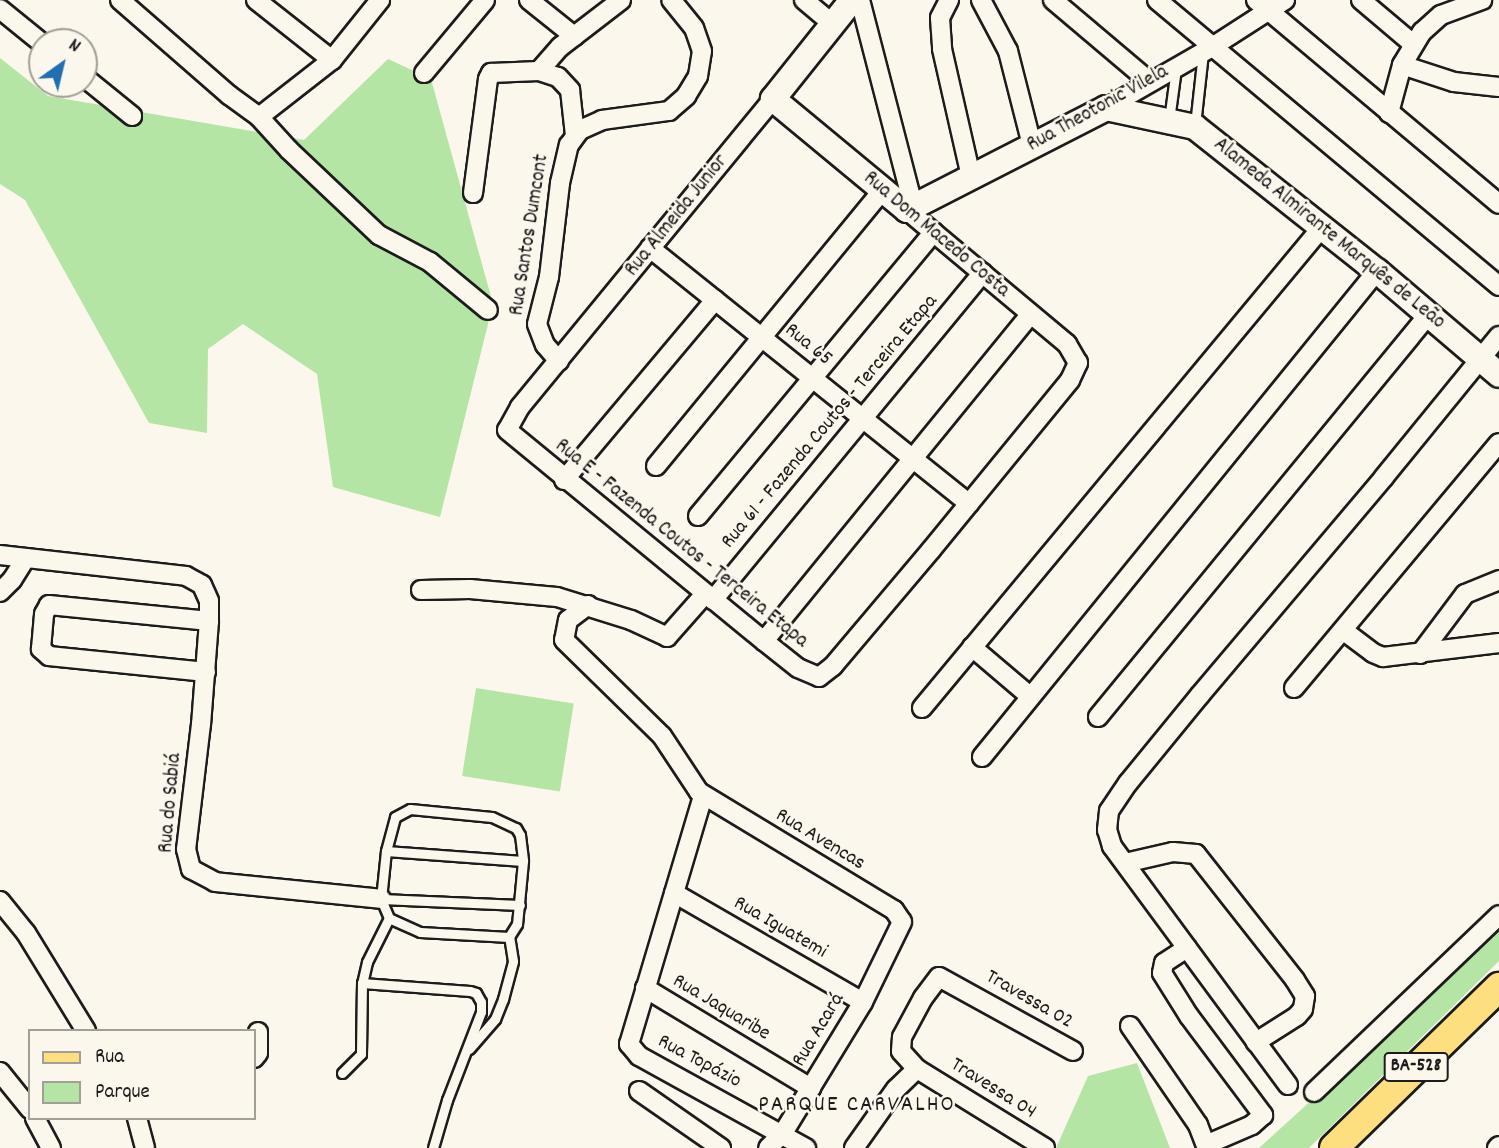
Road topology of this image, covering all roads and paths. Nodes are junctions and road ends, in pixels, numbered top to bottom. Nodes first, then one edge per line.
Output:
1 (4, 0) edge
2 (120, 0) edge
3 (380, 0) edge
4 (485, 0) edge
5 (529, 0) edge
6 (621, 0) edge
7 (671, 0) edge
8 (804, 0) edge
9 (852, 0) edge
10 (860, 0) edge
11 (949, 0) edge
12 (981, 0) edge
13 (1054, 0) edge
14 (1157, 0) edge
15 (1285, 0) edge
16 (1361, 0) edge
17 (1482, 0) edge
18 (263, 2) edge
19 (1460, 3) edge
20 (1263, 6) edge
21 (0, 7) edge
22 (833, 24) junction
23 (28, 31) edge
24 (574, 36) junction
25 (1413, 44) junction
26 (1207, 50) junction
27 (332, 60) junction
28 (1402, 65) junction
29 (1177, 66) junction
30 (539, 71) junction
31 (424, 73) dead end
32 (1145, 84) junction
33 (1499, 87) edge
34 (98, 88) edge
35 (773, 99) junction
36 (1106, 108) junction
37 (1389, 113) junction
38 (1144, 115) junction
39 (132, 116) dead end
40 (259, 117) junction
41 (1169, 121) junction
42 (1195, 127) junction
43 (575, 135) junction
44 (1032, 145) junction
45 (971, 177) junction
46 (883, 190) junction
47 (473, 193) dead end
48 (1499, 204) edge
49 (910, 207) junction
50 (1322, 227) junction
51 (934, 232) junction
52 (650, 248) junction
53 (1377, 271) junction
54 (983, 273) junction
55 (1499, 286) edge
56 (715, 300) junction
57 (488, 310) dead end
58 (1031, 314) junction
59 (1429, 314) junction
60 (1499, 336) edge
61 (762, 338) junction
62 (1479, 359) junction
63 (559, 361) junction
64 (1499, 375) edge
65 (814, 379) junction
66 (1070, 380) joint
67 (861, 418) junction
68 (508, 433) joint
69 (1499, 443) edge
70 (913, 459) junction
71 (656, 466) dead end
72 (564, 480) junction
73 (969, 504) junction
74 (698, 516) dead end
75 (0, 555) edge
76 (26, 558) junction
77 (1499, 580) edge
78 (421, 590) dead end
79 (0, 592) edge
80 (709, 597) junction
81 (588, 605) junction
82 (209, 621) junction
83 (1344, 631) junction
84 (764, 641) junction
85 (1499, 643) edge
86 (972, 647) junction
87 (1420, 654) junction
88 (206, 672) junction
89 (1294, 688) dead end
90 (1031, 697) junction
91 (922, 708) dead end
92 (1098, 717) dead end
93 (982, 757) dead end
94 (703, 796) junction
95 (386, 850) junction
96 (523, 861) junction
97 (1125, 863) junction
98 (674, 893) junction
99 (381, 899) junction
100 (0, 901) edge
101 (520, 905) junction
102 (1499, 915) edge
103 (389, 918) junction
104 (900, 930) joint
105 (509, 937) junction
106 (1187, 948) junction
107 (362, 983) junction
108 (645, 988) junction
109 (1498, 990) edge
110 (863, 1002) junction
111 (1130, 1026) dead end
112 (85, 1029) edge
113 (258, 1032) dead end
114 (1256, 1042) junction
115 (468, 1051) junction
116 (1073, 1051) dead end
117 (256, 1056) edge
118 (917, 1069) junction
119 (0, 1072) edge
120 (342, 1073) dead end
121 (1288, 1085) dead end
122 (811, 1088) junction
123 (639, 1091) dead end
124 (1314, 1091) dead end
125 (28, 1107) edge
126 (36, 1120) edge
127 (138, 1120) edge
128 (783, 1133) junction
129 (1208, 1146) edge
130 (1338, 1146) edge
131 (51, 1148) edge
132 (145, 1148) edge
133 (433, 1148) edge
134 (721, 1148) edge
135 (768, 1148) edge
136 (806, 1148) edge
137 (853, 1148) edge
138 (1045, 1148) edge

1 - 21 street
2 - 40 street
3 - 27 street
4 - 31 street
5 - 24 street
6 - 24 street
7 - 43 street, Rua Santos Dumcont
8 - 22 street
9 - 22 main road, Rua Almeida Junior
10 - 49 street
11 - 45 street
12 - 44 street
13 - 32 street
14 - 26 street
15 - 20 street, Rua Theotonic Vilela
16 - 25 street
17 - 19 street
18 - 27 street
19 - 25 street
20 - 26 street, Rua Theotonic Vilela
20 - 37 street
21 - 23 street
22 - 35 main road, Rua Almeida Junior
24 - 30 street
25 - 28 street
26 - 29 street, Rua Theotonic Vilela
26 - 42 lane
26 - 55 street
27 - 40 street
28 - 33 street
28 - 37 street
29 - 32 street, Rua Theotonic Vilela
29 - 41 lane
30 - 43 street
30 - 47 street
32 - 36 street, Rua Theotonic Vilela
32 - 38 street
34 - 39 street
35 - 46 main road, Rua Dom Macedo Costa
35 - 52 street, Rua Almeida Junior
36 - 38 main road, Alameda Almirante Marquês de Leão
36 - 44 main road, Rua Theotonic Vilela
37 - 48 street
38 - 41 main road, Alameda Almirante Marquês de Leão
40 - 57 street
41 - 42 main road, Alameda Almirante Marquês de Leão
42 - 50 main road, Alameda Almirante Marquês de Leão
43 - 63 street, Rua Santos Dumcont
44 - 45 main road, Rua Theotonic Vilela
45 - 49 main road, Rua Theotonic Vilela
46 - 49 main road, Rua Dom Macedo Costa
46 - 61 street
49 - 51 street, Rua Dom Macedo Costa
50 - 53 main road, Alameda Almirante Marquês de Leão
50 - 86 street
51 - 54 street, Rua Dom Macedo Costa
51 - 65 street
52 - 56 street, Rua 65
52 - 63 street, Rua Almeida Junior
53 - 59 main road, Alameda Almirante Marquês de Leão
53 - 90 street
54 - 58 street, Rua Dom Macedo Costa
54 - 67 street, Rua 61 - Fazenda Coutos - Terceira Etapa
56 - 61 street, Rua 65
56 - 72 street
58 - 66 street, Rua Dom Macedo Costa
58 - 70 street
59 - 62 main road, Alameda Almirante Marquês de Leão
59 - 92 street
60 - 62 street
61 - 65 street, Rua 65
61 - 71 street
62 - 64 main road, Alameda Almirante Marquês de Leão
62 - 97 street
63 - 68 street, Rua Almeida Junior
65 - 67 street, Rua 65
65 - 74 street
66 - 73 street, Rua E - Fazenda Coutos - Terceira Etapa
67 - 70 street, Rua 65
67 - 80 street, Rua 61 - Fazenda Coutos - Terceira Etapa
68 - 72 street, Rua E - Fazenda Coutos - Terceira Etapa
69 - 83 street
70 - 73 street, Rua 65
70 - 84 street
72 - 80 street, Rua E - Fazenda Coutos - Terceira Etapa
73 - 84 street, Rua E - Fazenda Coutos - Terceira Etapa
75 - 76 street
76 - 79 street
76 - 82 street, Rua do Sabiá
77 - 87 street
78 - 81 street
80 - 81 street, Rua 61 - Fazenda Coutos - Terceira Etapa
80 - 84 street, Rua E - Fazenda Coutos - Terceira Etapa
81 - 94 street
82 - 88 street, Rua do Sabiá
82 - 88 street
83 - 87 street
83 - 89 street
85 - 87 street
86 - 90 street
86 - 91 street
88 - 99 street, Rua do Sabiá
90 - 93 street
94 - 98 street
94 - 104 street, Rua Avencas
95 - 96 lane
95 - 96 lane
95 - 99 lane
96 - 101 lane
97 - 106 street
97 - 114 street
98 - 108 street
98 - 110 street, Rua Iguatemi
99 - 101 lane
99 - 103 lane
100 - 112 street
101 - 105 lane
102 - 124 street
103 - 105 lane
103 - 107 lane
104 - 110 street, Rua Acará
105 - 115 lane
106 - 114 street
106 - 129 street
107 - 115 lane
107 - 120 lane
108 - 122 street, Rua Jaquaribe
108 - 128 street, Rua Topázio
109 - 130 main road, BA-528
110 - 122 street, Rua Acará
111 - 129 street
113 - 117 street
114 - 121 street
115 - 133 lane
116 - 118 street, Travessa 02
118 - 137 street
118 - 138 street, Travessa 04
119 - 125 street
122 - 128 street, Rua Acará
123 - 134 street
126 - 131 street
127 - 132 street
128 - 135 street, Rua Acará
128 - 136 street, Rua Topázio

